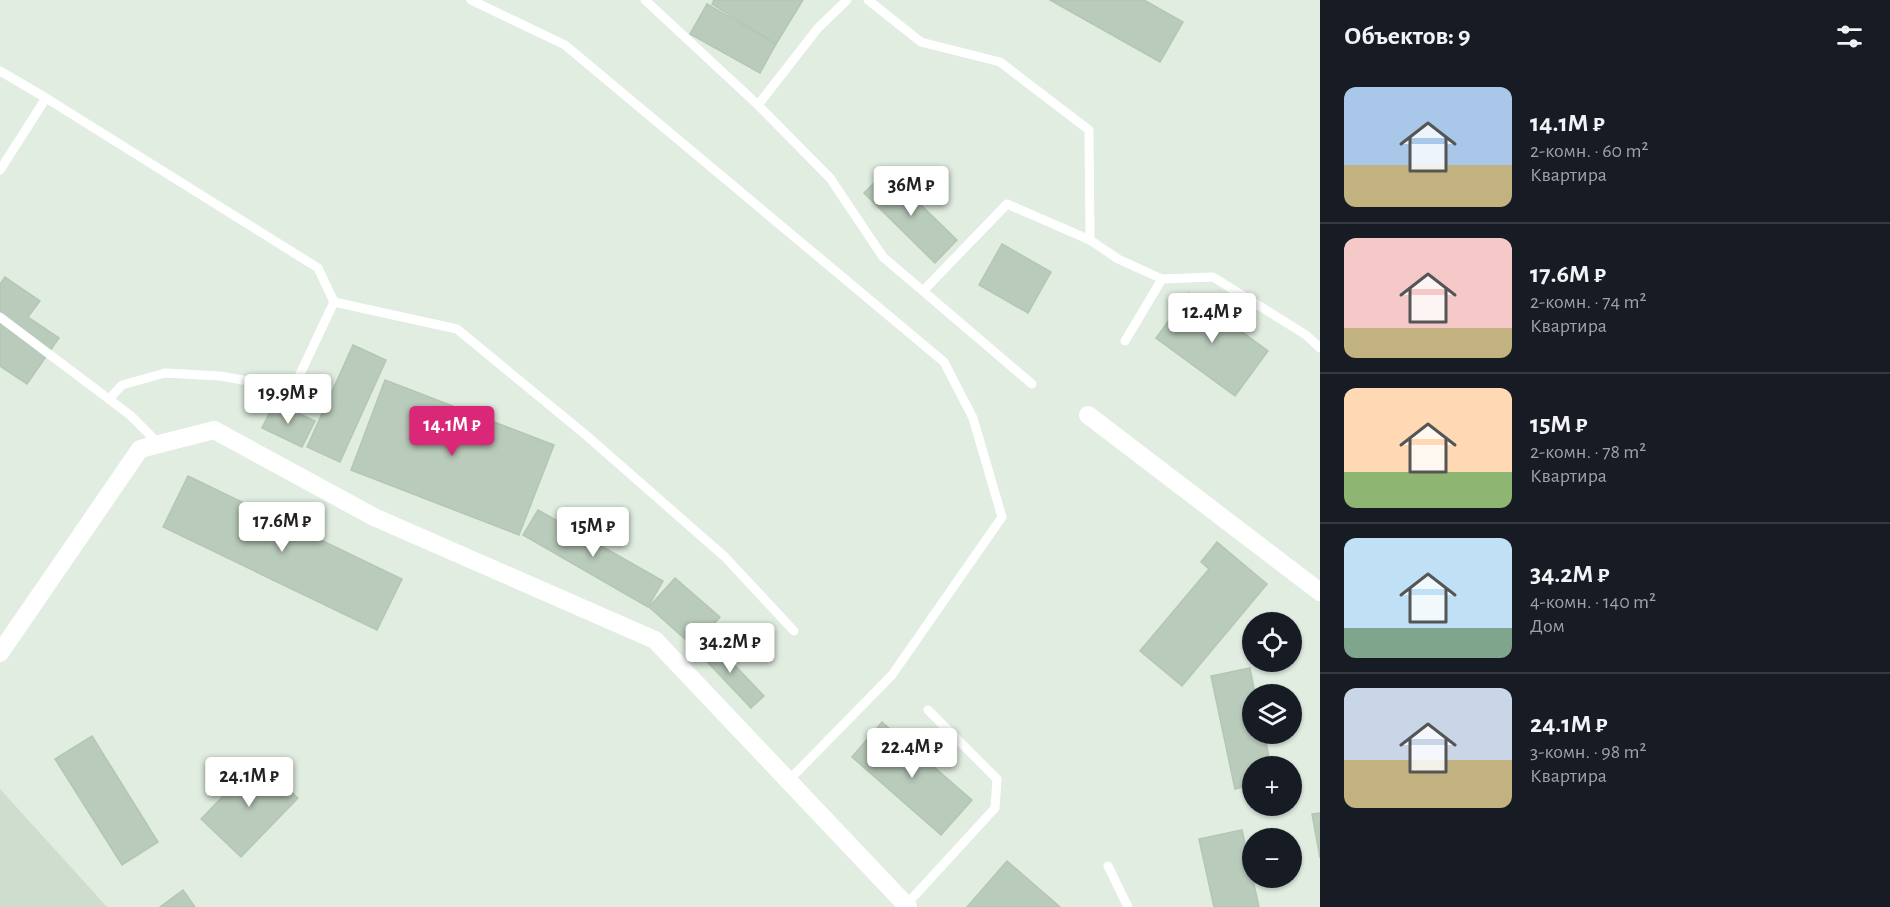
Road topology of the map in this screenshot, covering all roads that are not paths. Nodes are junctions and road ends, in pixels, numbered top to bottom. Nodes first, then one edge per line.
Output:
1 (471, 0) edge
2 (645, 0) edge
3 (847, 0) edge
4 (868, 0) edge
5 (0, 71) edge
6 (46, 98) junction
7 (758, 105) junction
8 (0, 170) edge
9 (1090, 240) junction
10 (1162, 279) junction
11 (923, 291) junction
12 (334, 302) junction
13 (0, 317) edge
14 (1125, 341) dead end
15 (1320, 348) edge
16 (1032, 384) dead end
17 (109, 399) junction
18 (1088, 415) dead end
19 (159, 444) junction
20 (1320, 592) edge
21 (794, 631) dead end
22 (0, 653) edge
23 (928, 710) dead end
24 (788, 781) junction
25 (1108, 866) dead end
26 (907, 906) edge
27 (1128, 907) edge

1 - 24 lane
2 - 7 lane
3 - 7 lane
4 - 9 lane
5 - 6 lane
6 - 8 lane
6 - 12 lane
7 - 11 lane
9 - 10 lane
9 - 11 lane
10 - 14 lane
10 - 15 lane
11 - 16 lane
12 - 17 lane
12 - 21 lane
13 - 17 lane
17 - 19 lane
18 - 20 street
19 - 22 street
19 - 24 street
23 - 26 lane
24 - 26 street
25 - 27 lane

